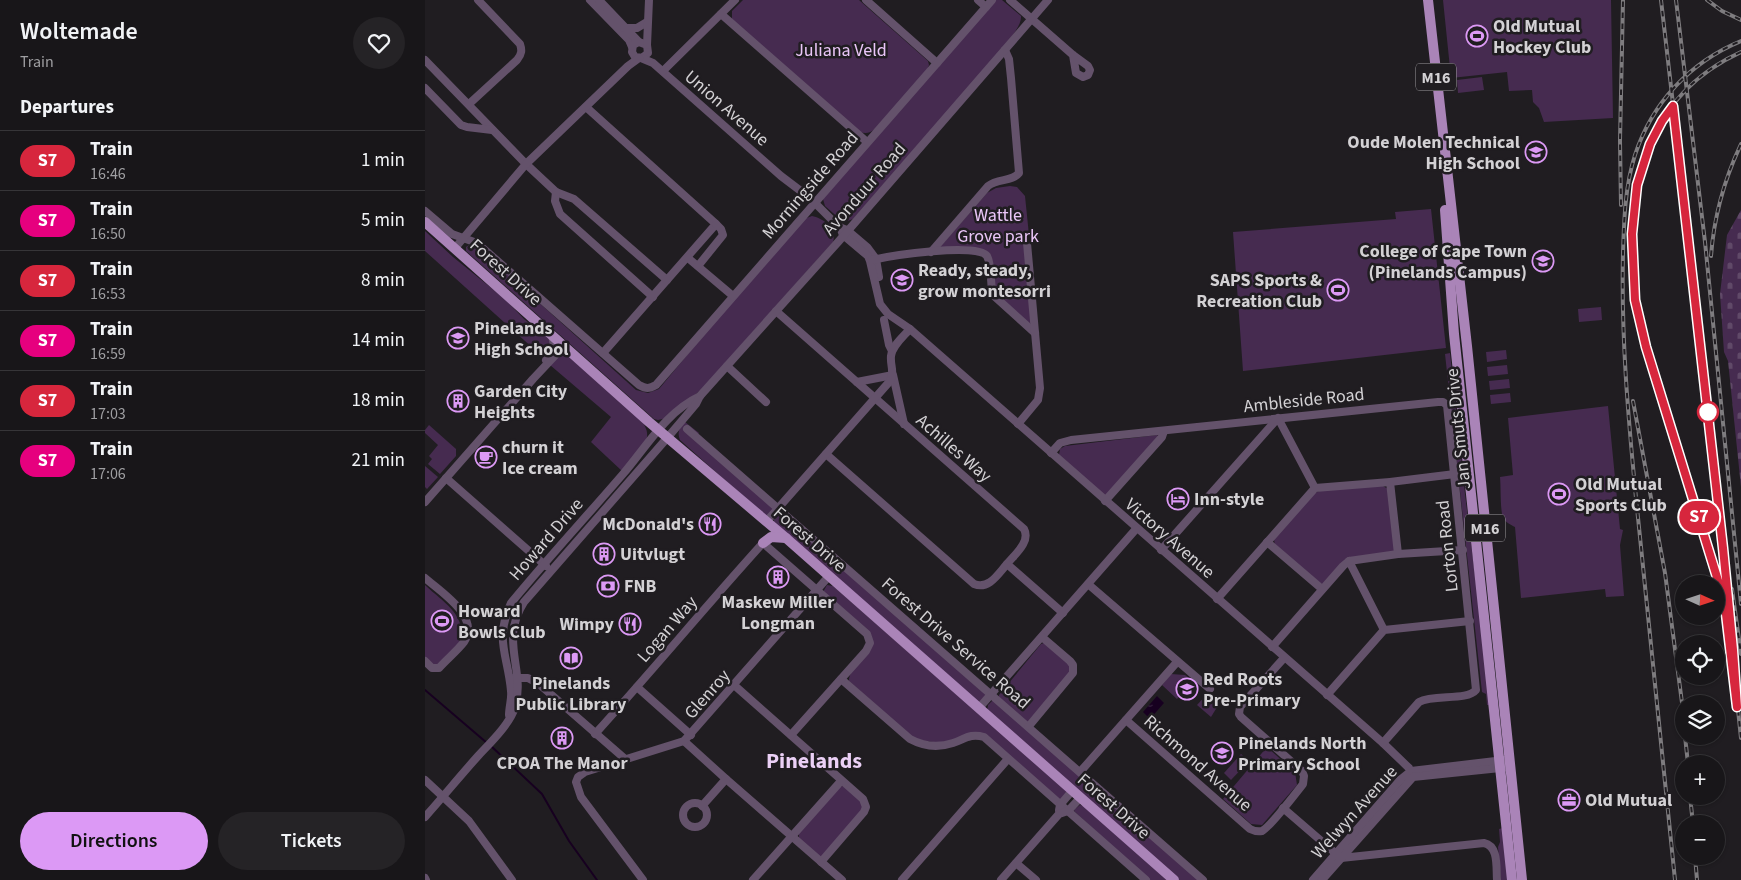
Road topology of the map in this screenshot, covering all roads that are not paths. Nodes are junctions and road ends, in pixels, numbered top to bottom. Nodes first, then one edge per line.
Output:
1 (478, 0) edge
2 (590, 0) edge
3 (599, 0) edge
4 (649, 0) edge
5 (735, 0) edge
6 (866, 0) edge
7 (978, 0) edge
8 (991, 0) edge
9 (1010, 0) edge
10 (1048, 0) edge
11 (1428, 0) edge
12 (986, 7) junction
13 (721, 14) junction
14 (1031, 19) junction
15 (647, 26) junction
16 (622, 29) junction
17 (640, 50) junction
18 (1005, 50) junction
19 (1073, 55) dead end
20 (425, 60) edge
21 (937, 62) junction
22 (663, 71) junction
23 (425, 88) edge
24 (469, 104) junction
25 (587, 107) junction
26 (492, 130) junction
27 (867, 142) junction
28 (526, 164) junction
29 (556, 192) junction
30 (813, 205) junction
31 (425, 211) edge
32 (425, 222) edge
33 (716, 224) junction
34 (843, 231) junction
35 (464, 238) junction
36 (1027, 243) dead end
37 (455, 248) junction
38 (931, 252) junction
39 (688, 258) junction
40 (873, 260) junction
41 (698, 266) junction
42 (667, 280) junction
43 (733, 296) junction
44 (653, 297) junction
45 (776, 311) junction
46 (884, 320) dead end
47 (910, 329) junction
48 (1035, 333) junction
49 (552, 334) junction
50 (564, 346) junction
51 (892, 350) junction
52 (603, 353) junction
53 (727, 366) junction
54 (893, 375) junction
55 (535, 376) junction
56 (857, 382) junction
57 (700, 396) junction
58 (875, 398) junction
59 (766, 402) dead end
60 (1447, 405) joint
61 (1278, 418) junction
62 (904, 424) junction
63 (1018, 424) junction
64 (659, 429) junction
65 (687, 429) dead end
66 (1164, 431) junction
67 (669, 437) junction
68 (697, 437) junction
69 (692, 444) dead end
70 (1051, 453) junction
71 (826, 454) junction
72 (1455, 474) junction
73 (446, 478) junction
74 (1390, 482) junction
75 (1315, 488) junction
76 (1105, 501) junction
77 (425, 502) edge
78 (779, 508) junction
79 (767, 522) junction
80 (1137, 528) junction
81 (786, 538) junction
82 (1267, 542) junction
83 (763, 543) junction
84 (1161, 550) junction
85 (1463, 550) junction
86 (1398, 554) junction
87 (1349, 561) junction
88 (544, 564) junction
89 (1007, 564) junction
90 (552, 570) junction
91 (829, 576) junction
92 (425, 578) edge
93 (1088, 584) junction
94 (1322, 589) junction
95 (817, 590) junction
96 (1217, 599) junction
97 (1063, 613) junction
98 (1470, 621) junction
99 (1384, 630) junction
100 (1042, 637) junction
101 (1272, 647) junction
102 (1284, 658) junction
103 (425, 660) edge
104 (1177, 662) junction
105 (513, 678) junction
106 (841, 679) junction
107 (734, 685) junction
108 (637, 687) junction
109 (1210, 689) dead end
110 (991, 694) junction
111 (1327, 695) junction
112 (979, 708) junction
113 (1126, 720) junction
114 (1029, 726) junction
115 (595, 734) junction
116 (691, 735) junction
117 (791, 735) junction
118 (684, 741) junction
119 (1383, 744) junction
120 (611, 747) junction
121 (624, 758) junction
122 (1007, 760) junction
123 (1403, 762) junction
124 (608, 764) junction
125 (1505, 764) junction
126 (1080, 772) junction
127 (1412, 774) junction
128 (1401, 779) junction
129 (425, 780) edge
130 (726, 780) junction
131 (841, 781) junction
132 (1076, 794) junction
133 (443, 796) junction
134 (1060, 805) junction
135 (702, 806) dead end
136 (1283, 808) junction
137 (1068, 811) junction
138 (1059, 814) junction
139 (425, 817) edge
140 (792, 837) junction
141 (1339, 856) junction
142 (821, 862) junction
143 (1017, 863) junction
144 (512, 880) edge
145 (643, 880) edge
146 (753, 880) edge
147 (843, 880) edge
148 (902, 880) edge
149 (1001, 880) edge
150 (1036, 880) edge
151 (1146, 880) edge
152 (1174, 880) edge
153 (1203, 880) edge
154 (1313, 880) edge
155 (1322, 880) edge
156 (1497, 880) edge
157 (1512, 880) edge
158 (1522, 880) edge

1 - 24 street
2 - 16 street, Union Avenue
3 - 16 street, Union Avenue
4 - 15 street
5 - 13 street
6 - 21 street
7 - 12 street
8 - 12 street, Morningside Road
9 - 14 street
10 - 14 street, Avonduur Road
11 - 125 main road, Jan Smuts Drive / M16
12 - 21 street, Morningside Road
13 - 22 street
13 - 27 street
14 - 18 street, Avonduur Road
14 - 19 street
15 - 16 street
15 - 17 street
16 - 17 street, Union Avenue
17 - 22 street, Union Avenue
17 - 25 street
18 - 34 street, Avonduur Road
18 - 38 street
20 - 24 street
21 - 27 street, Morningside Road
22 - 30 street, Union Avenue
23 - 26 street
24 - 26 street
25 - 28 street
25 - 33 street
26 - 28 street
27 - 30 street, Morningside Road
28 - 29 street
28 - 35 street
29 - 42 street
29 - 44 street
30 - 34 street, Union Avenue
30 - 43 street, Morningside Road
31 - 35 street
32 - 37 main road, Forest Drive
33 - 39 street
33 - 41 street
34 - 40 street
34 - 45 street, Avonduur Road
35 - 37 street
35 - 52 street
36 - 48 street
37 - 49 main road, Forest Drive
38 - 40 street
38 - 48 street
39 - 41 street
39 - 42 street
40 - 47 street, Victory Avenue
41 - 43 street
42 - 44 street
43 - 52 street, Morningside Road
44 - 52 street
45 - 53 street, Avonduur Road
45 - 56 street, Achilles Way
46 - 51 street
47 - 51 street
47 - 63 street, Victory Avenue
48 - 63 street
49 - 50 main road, Forest Drive
49 - 55 street
50 - 55 street
50 - 64 main road, Forest Drive
51 - 54 street
53 - 57 street, Avonduur Road
53 - 59 street
54 - 56 street
54 - 58 street
54 - 62 street
55 - 73 street
56 - 58 street, Achilles Way
57 - 64 street, Avonduur Road
57 - 67 street, Avonduur Road
58 - 62 street, Achilles Way
58 - 71 street
60 - 61 street, Ambleside Road
60 - 72 street, Lorton Road
61 - 66 street, Ambleside Road
61 - 75 street
61 - 84 street
62 - 89 street, Achilles Way
63 - 70 street, Victory Avenue
64 - 67 main road, Forest Drive
64 - 88 street, Howard Drive
65 - 68 street, Forest Drive Service Road
66 - 70 street, Ambleside Road
66 - 76 street
67 - 79 main road, Forest Drive
67 - 90 street, Howard Drive
68 - 69 street
68 - 78 street, Forest Drive Service Road
70 - 76 street, Victory Avenue
71 - 78 street
71 - 89 street, Achilles Way
72 - 74 street
72 - 85 street, Lorton Road
73 - 77 street
73 - 88 street
74 - 75 street
74 - 86 street
75 - 82 street
76 - 80 street, Victory Avenue
78 - 79 street
78 - 110 street, Forest Drive Service Road
79 - 81 main road, Forest Drive
80 - 84 street, Victory Avenue
80 - 93 street
81 - 83 main road
81 - 91 main road, Forest Drive
82 - 94 street
82 - 96 street
83 - 95 street
83 - 108 street, Logan Way
84 - 96 street, Victory Avenue
85 - 86 street
85 - 98 street, Lorton Road
86 - 87 street
87 - 94 street
87 - 99 street
88 - 90 street
88 - 105 street, Howard Drive
89 - 97 street
90 - 105 street, Howard Drive
91 - 95 street, Glenroy
91 - 112 main road, Forest Drive
92 - 103 street
93 - 97 street
93 - 104 street
94 - 101 street
95 - 106 street
95 - 107 street, Glenroy
96 - 101 street, Victory Avenue
97 - 100 street
98 - 99 street
98 - 119 street, Lorton Road
99 - 111 street
100 - 110 street
100 - 114 street
101 - 102 street, Victory Avenue
102 - 111 street, Victory Avenue
102 - 136 street, Richmond Avenue
104 - 109 street
104 - 113 street
105 - 115 street
105 - 133 street, Howard Drive
106 - 117 street
106 - 122 street
107 - 116 street, Glenroy
107 - 117 street
108 - 115 street, Logan Way
108 - 116 street
110 - 112 street
110 - 114 street, Forest Drive Service Road
111 - 119 street, Victory Avenue
112 - 132 main road, Forest Drive
113 - 126 street
113 - 136 street, Richmond Avenue
114 - 126 street, Forest Drive Service Road
115 - 120 street
116 - 118 street, Glenroy
117 - 131 street
118 - 121 street, Glenroy
118 - 130 street
119 - 123 street, Victory Avenue
120 - 121 street
120 - 124 street
121 - 124 street, Glenroy
122 - 134 street
122 - 148 street
123 - 127 street, Victory Avenue
123 - 128 street
124 - 145 street, Glenroy
125 - 127 street, Welwyn Avenue
125 - 157 main road, Jan Smuts Drive / M16
125 - 158 main road, Jan Smuts Drive / M16
126 - 153 street, Forest Drive Service Road
127 - 128 street, Welwyn Avenue
127 - 141 street, Welwyn Avenue
128 - 141 street, Welwyn Avenue
129 - 133 street
130 - 135 street
130 - 140 street
131 - 140 street
131 - 142 street
132 - 134 street
132 - 137 street
132 - 152 main road, Forest Drive
133 - 139 street, Howard Drive
133 - 144 street
134 - 137 street
134 - 138 street
136 - 141 street
137 - 138 street
137 - 151 street
138 - 143 street
140 - 142 street
140 - 146 street
141 - 154 street, Welwyn Avenue
141 - 155 street, Welwyn Avenue
141 - 156 street
142 - 147 street
143 - 149 street
143 - 150 street

